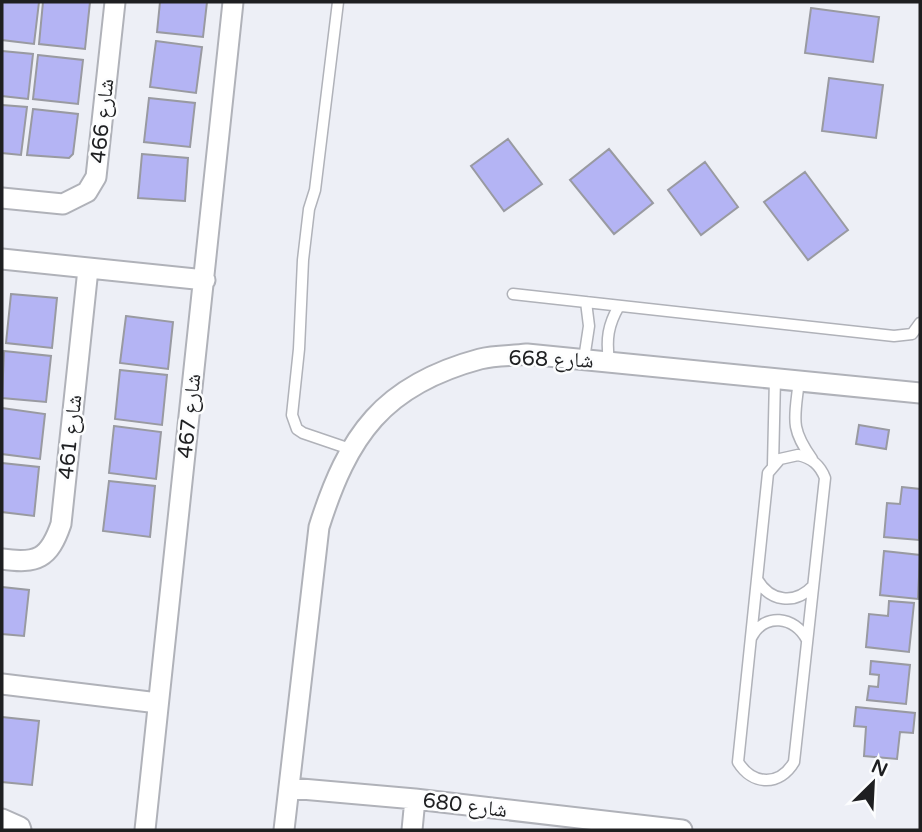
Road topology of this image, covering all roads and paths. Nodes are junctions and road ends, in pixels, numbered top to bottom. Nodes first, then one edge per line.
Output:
1 (114, 2) edge
2 (233, 2) edge
3 (338, 2) edge
4 (2, 198) edge
5 (2, 259) edge
6 (88, 269) junction
7 (205, 280) junction
8 (513, 294) dead end
9 (586, 303) junction
10 (618, 306) junction
11 (920, 323) edge
12 (584, 359) junction
13 (609, 361) junction
14 (775, 378) junction
15 (799, 380) junction
16 (920, 393) edge
17 (350, 449) junction
18 (812, 460) junction
19 (773, 465) junction
20 (2, 559) edge
21 (757, 579) junction
22 (813, 586) junction
23 (751, 639) junction
24 (808, 640) junction
25 (2, 684) edge
26 (158, 703) junction
27 (290, 788) junction
28 (415, 799) junction
29 (2, 818) edge
30 (582, 824) edge
31 (21, 830) edge
32 (145, 830) edge
33 (284, 830) edge
34 (412, 830) edge
35 (682, 830) edge

1 - 4 street, شارع 466
2 - 7 street, شارع 467
3 - 17 lane
5 - 6 street
6 - 7 street
6 - 20 street, شارع 461
7 - 26 street, شارع 467
8 - 9 lane
9 - 10 lane
9 - 12 lane
10 - 11 lane
10 - 13 lane
12 - 13 street, شارع 668
12 - 17 street, شارع 668
13 - 14 street, شارع 668
14 - 15 street, شارع 668
14 - 19 lane
15 - 16 street, شارع 668
15 - 18 lane
17 - 27 street, شارع 668
18 - 19 lane
18 - 22 lane
19 - 21 lane
21 - 22 lane
21 - 23 lane
22 - 24 lane
23 - 24 lane
23 - 24 lane
25 - 26 street
26 - 32 street, شارع 467
27 - 28 street, شارع 680
27 - 33 street, شارع 668
28 - 30 street, شارع 680
28 - 34 street
29 - 31 street
30 - 35 street, شارع 680

